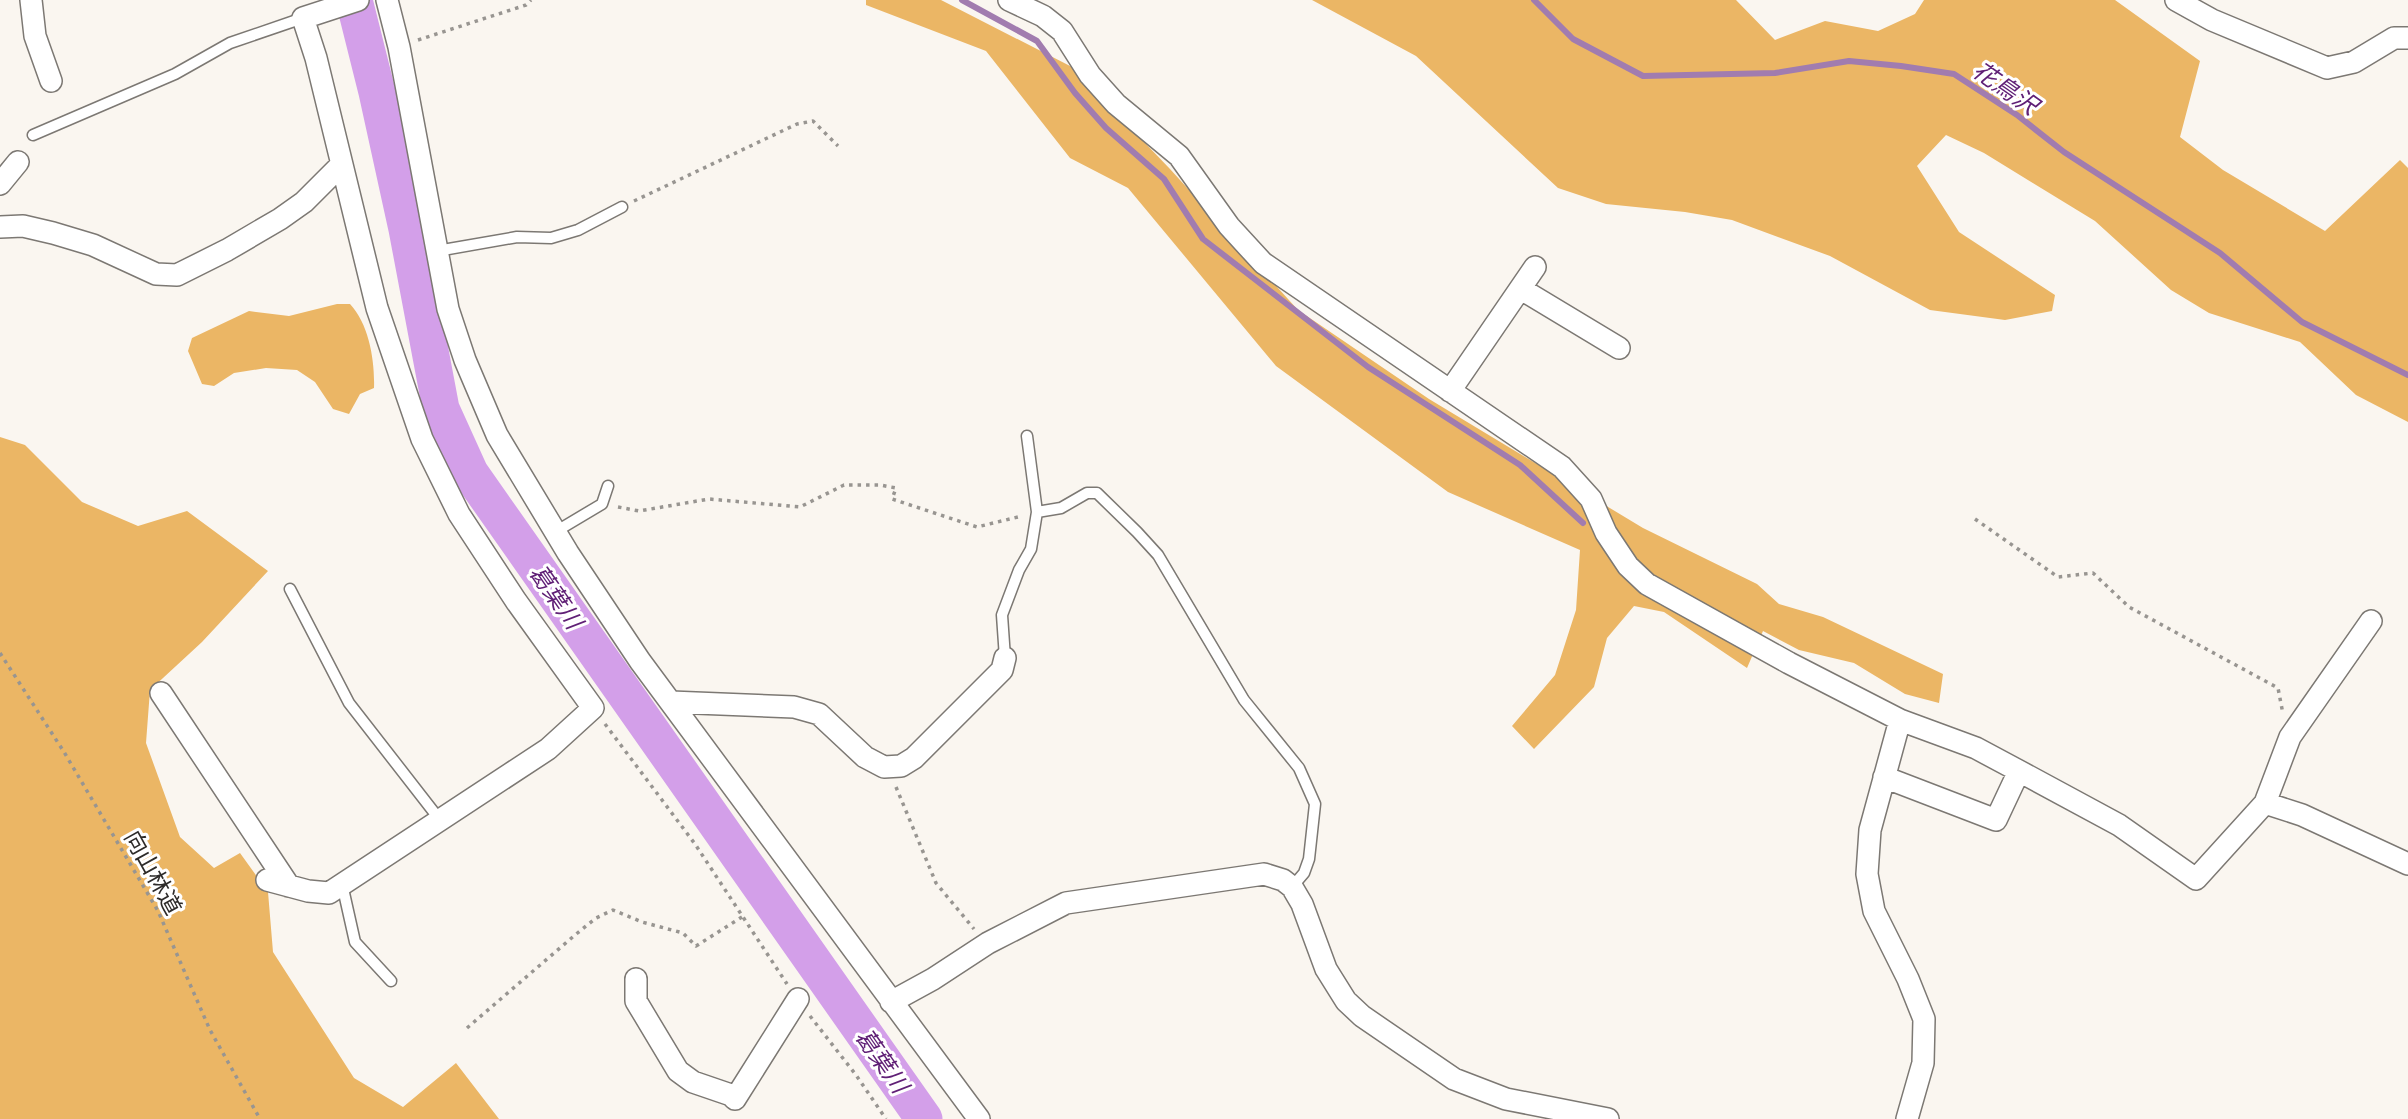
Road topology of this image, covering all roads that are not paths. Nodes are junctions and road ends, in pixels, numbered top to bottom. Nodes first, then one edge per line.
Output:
1 (31, 0) edge
2 (358, 0) edge
3 (387, 0) edge
4 (1009, 0) edge
5 (2176, 0) edge
6 (306, 17) junction
7 (2408, 38) edge
8 (51, 81) dead end
9 (33, 135) dead end
10 (18, 162) dead end
11 (341, 165) junction
12 (0, 184) edge
13 (622, 207) road end
14 (0, 227) edge
15 (437, 251) junction
16 (1535, 267) dead end
17 (1521, 289) junction
18 (1619, 348) dead end
19 (1450, 391) junction
20 (1027, 436) dead end
21 (608, 486) dead end
22 (1037, 512) junction
23 (555, 532) junction
24 (290, 589) dead end
25 (2371, 621) dead end
26 (1005, 658) joint
27 (162, 693) dead end
28 (671, 702) junction
29 (1900, 720) junction
30 (2019, 771) junction
31 (1884, 777) junction
32 (2265, 803) junction
33 (440, 820) junction
34 (2408, 864) edge
35 (267, 880) dead end
36 (342, 884) junction
37 (289, 886) junction
38 (1292, 887) junction
39 (636, 979) dead end
40 (391, 981) dead end
41 (797, 999) road end
42 (891, 1002) junction
43 (978, 1119) edge
44 (1608, 1119) edge
45 (1907, 1119) edge

1 - 8 street
2 - 6 street
3 - 15 street
4 - 19 street
5 - 7 street
6 - 9 lane
6 - 11 street
10 - 12 street
11 - 14 street
11 - 33 street
13 - 15 lane
15 - 23 street
16 - 17 street
17 - 18 street
17 - 19 street
19 - 29 street
20 - 22 lane
21 - 23 lane
22 - 26 lane
22 - 38 lane
23 - 28 street
24 - 33 lane
25 - 32 street
26 - 28 street
27 - 37 street
28 - 42 street
29 - 30 street
29 - 31 street
30 - 31 street
30 - 32 street
31 - 45 street
32 - 34 street
33 - 36 street
35 - 37 street
36 - 37 street
36 - 40 lane
38 - 42 street
38 - 44 street
39 - 41 street
42 - 43 street

